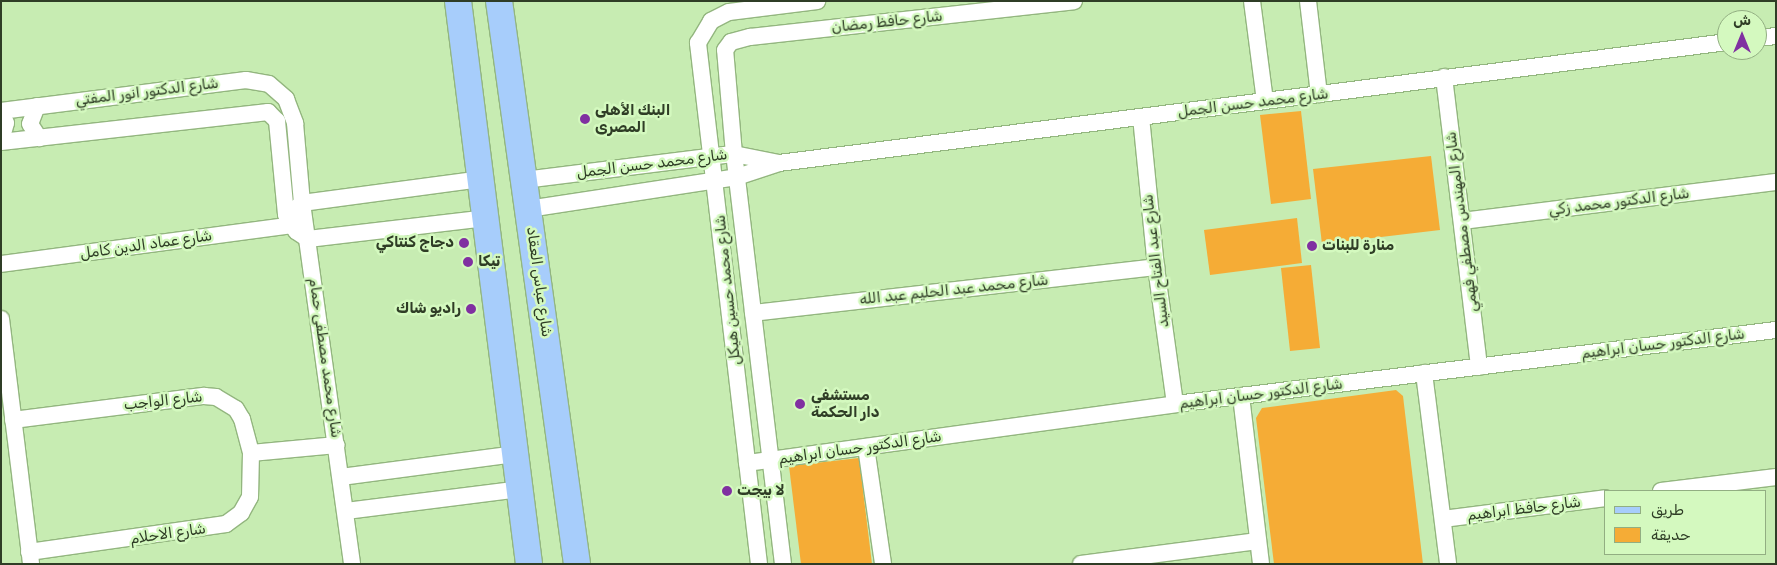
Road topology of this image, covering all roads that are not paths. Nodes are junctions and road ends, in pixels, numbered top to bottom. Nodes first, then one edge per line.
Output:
1 (458, 1) edge
2 (499, 1) edge
3 (817, 1) edge
4 (1074, 1) edge
5 (1252, 1) edge
6 (1308, 1) edge
7 (755, 9) junction
8 (711, 20) joint
9 (757, 36) junction
10 (731, 42) joint
11 (1717, 43) edge
12 (1444, 77) junction
13 (1319, 94) junction
14 (1265, 101) junction
15 (37, 106) junction
16 (1, 111) edge
17 (1141, 117) junction
18 (39, 138) junction
19 (1, 142) edge
20 (734, 154) junction
21 (713, 156) junction
22 (779, 163) junction
23 (737, 178) junction
24 (482, 179) junction
25 (524, 180) junction
26 (716, 180) junction
27 (1776, 182) edge
28 (302, 203) junction
29 (528, 208) junction
30 (486, 218) junction
31 (1462, 221) junction
32 (301, 230) junction
33 (1, 264) edge
34 (1156, 267) junction
35 (753, 313) junction
36 (1, 319) edge
37 (1776, 330) edge
38 (1480, 367) junction
39 (1424, 374) junction
40 (1241, 396) junction
41 (1175, 404) junction
42 (12, 420) junction
43 (338, 445) junction
44 (866, 447) junction
45 (251, 453) junction
46 (516, 454) junction
47 (770, 460) junction
48 (747, 463) junction
49 (341, 477) junction
50 (1776, 477) edge
51 (520, 490) junction
52 (1669, 490) edge
53 (1604, 498) edge
54 (346, 512) junction
55 (1443, 519) junction
56 (1258, 541) junction
57 (30, 558) edge
58 (352, 564) edge
59 (529, 564) edge
60 (577, 564) edge
61 (759, 564) edge
62 (783, 564) edge
63 (883, 564) edge
64 (1081, 564) edge
65 (1261, 564) edge
66 (1448, 564) edge

1 - 24 main road
2 - 25 main road, شارع عباس العقاد
3 - 7 street, شارع حافظ رمضان
4 - 9 street, شارع حافظ رمضان
5 - 14 street
6 - 13 street
7 - 8 street, شارع حافظ رمضان
7 - 9 street
8 - 21 street, شارع محمد حسين هيكل
9 - 10 street, شارع حافظ رمضان
10 - 20 street, شارع محمد حسين هيكل
11 - 12 street, شارع محمد حسن الجمل
12 - 13 street, شارع محمد حسن الجمل
12 - 31 street, شارع المهندس مصطفي فهمي
13 - 14 street, شارع محمد حسن الجمل
14 - 17 street, شارع محمد حسن الجمل
15 - 16 street, شارع الدكتور انور المفتي
15 - 18 street
15 - 28 street, شارع الدكتور انور المفتي
16 - 19 street
17 - 22 street, شارع محمد حسن الجمل
17 - 34 street, شارع عبد الفتاح السيد
18 - 19 street
18 - 32 street, شارع محمد مصطفى حمام
20 - 21 street, شارع محمد حسن الجمل
20 - 22 street, شارع محمد حسن الجمل
20 - 23 street, شارع محمد حسين هيكل
21 - 25 street, شارع محمد حسن الجمل
21 - 26 street, شارع محمد حسين هيكل
22 - 23 street, شارع محمد حسن الجمل
23 - 26 street, شارع محمد حسن الجمل
23 - 35 street, شارع محمد حسين هيكل
24 - 28 street
24 - 30 main road
25 - 29 main road, شارع عباس العقاد
26 - 29 street, شارع محمد حسن الجمل
26 - 48 street, شارع محمد حسين هيكل
27 - 31 street, شارع الدكتور محمد زكي
28 - 32 street
29 - 60 main road, شارع عباس العقاد
30 - 32 street, شارع عماد الدين كامل
30 - 46 main road
31 - 38 street, شارع المهندس مصطفي فهمي
32 - 33 street, شارع عماد الدين كامل
32 - 43 street, شارع محمد مصطفى حمام
34 - 35 street, شارع محمد عبد الحليم عبد الله
34 - 41 street, شارع عبد الفتاح السيد
35 - 47 street, شارع محمد حسين هيكل
36 - 42 street
37 - 38 street, شارع الدكتور حسان ابراهيم
38 - 39 street, شارع الدكتور حسان ابراهيم
39 - 40 street, شارع الدكتور حسان ابراهيم
39 - 55 street
40 - 41 street, شارع الدكتور حسان ابراهيم
40 - 56 street
41 - 44 street, شارع الدكتور حسان ابراهيم
42 - 45 street, شارع الواجب
42 - 57 street
43 - 45 street
43 - 49 street, شارع محمد مصطفى حمام
44 - 47 street, شارع الدكتور حسان ابراهيم
44 - 63 street
45 - 57 street, شارع الاحلام
46 - 49 street
46 - 51 main road
47 - 48 street, شارع الدكتور حسان ابراهيم
47 - 62 street, شارع محمد حسين هيكل
48 - 61 street, شارع محمد حسين هيكل
49 - 54 street, شارع محمد مصطفى حمام
50 - 52 street
51 - 54 street
51 - 59 main road
53 - 55 street, شارع حافظ ابراهيم
54 - 58 street, شارع محمد مصطفى حمام
55 - 66 street
56 - 64 street
56 - 65 street

